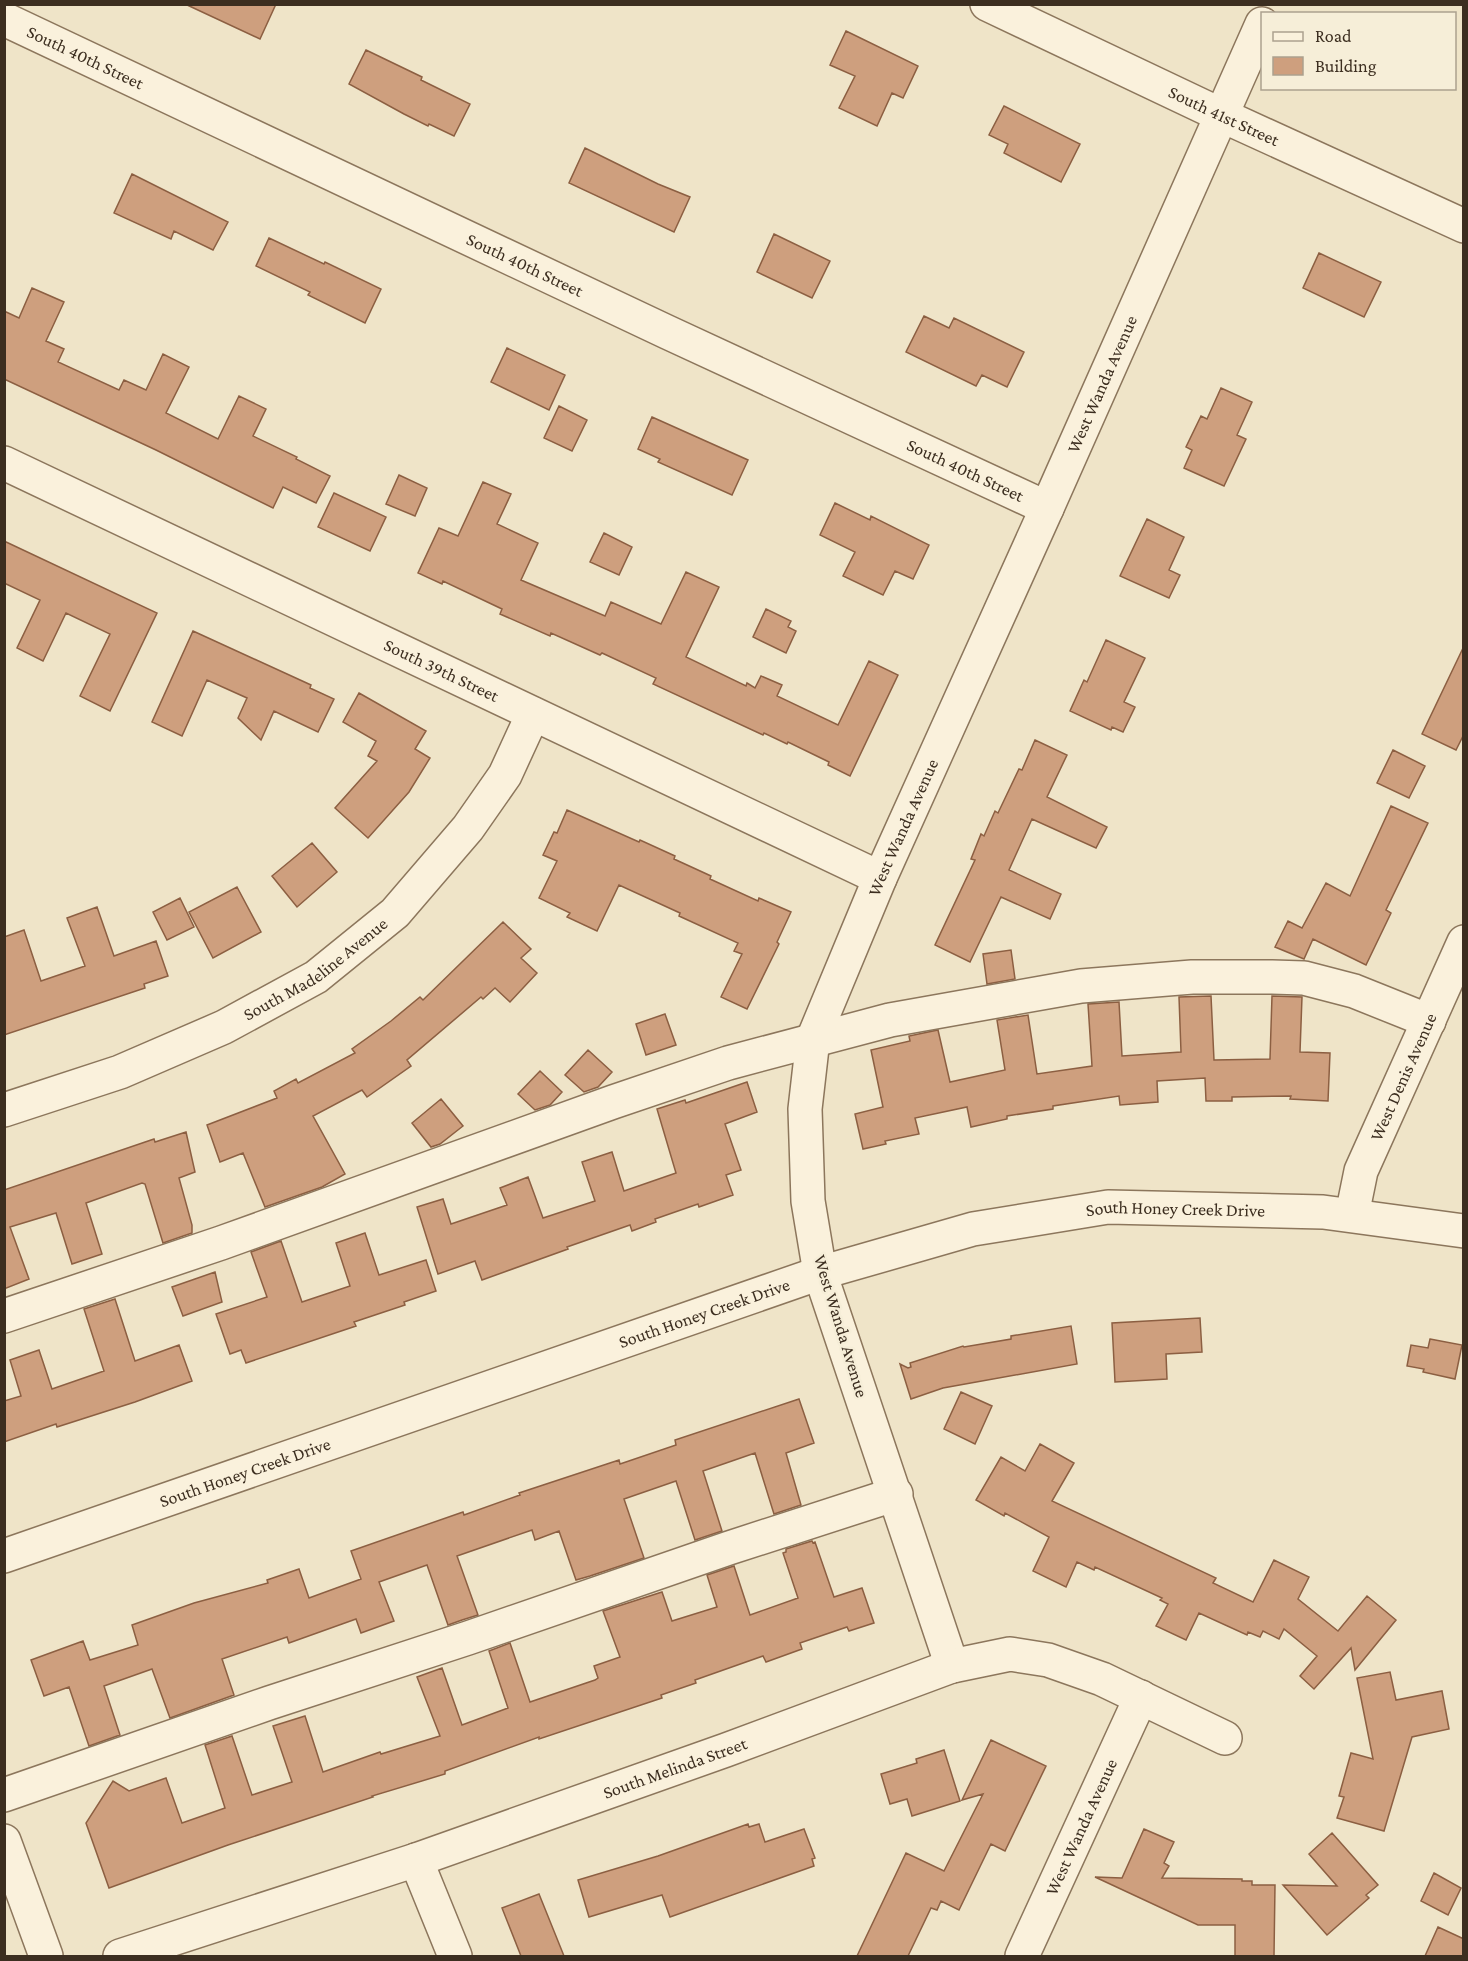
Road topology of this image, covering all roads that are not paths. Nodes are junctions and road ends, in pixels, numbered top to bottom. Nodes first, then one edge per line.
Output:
1 (987, 4) edge
2 (4, 19) edge
3 (1261, 28) edge
4 (1221, 115) junction
5 (1464, 226) edge
6 (4, 463) edge
7 (1047, 508) junction
8 (533, 714) junction
9 (880, 878) junction
10 (1464, 942) edge
11 (1429, 1021) junction
12 (813, 1039) junction
13 (4, 1110) edge
14 (1352, 1215) junction
15 (1464, 1231) edge
16 (820, 1273) junction
17 (4, 1316) edge
18 (896, 1494) junction
19 (4, 1556) edge
20 (952, 1666) junction
21 (1141, 1697) junction
22 (1225, 1738) dead end
23 (4, 1796) edge
24 (4, 1841) edge
25 (416, 1860) junction
26 (46, 1956) edge
27 (120, 1956) edge
28 (455, 1956) edge
29 (1022, 1956) edge

1 - 4 street, South 41st Street
2 - 7 street, South 40th Street
3 - 4 street, West Wanda Avenue
4 - 5 street, South 41st Street
4 - 7 street, West Wanda Avenue
6 - 8 street, South 39th Street
7 - 9 street, West Wanda Avenue
8 - 9 street, South 39th Street
8 - 13 street, South Madeline Avenue
9 - 12 street, West Wanda Avenue
10 - 11 street, West Denis Avenue
11 - 12 street
11 - 14 street, West Denis Avenue
12 - 16 street, West Wanda Avenue
12 - 17 street
14 - 15 street, South Honey Creek Drive
14 - 16 street, South Honey Creek Drive
16 - 18 street, West Wanda Avenue
16 - 19 street, South Honey Creek Drive
18 - 20 street, West Wanda Avenue
18 - 23 street
20 - 21 street, South Melinda Street
20 - 25 street, South Melinda Street
21 - 22 street, South Melinda Street
21 - 29 street, West Wanda Avenue
24 - 26 street
25 - 27 street, South Melinda Street
25 - 28 street

